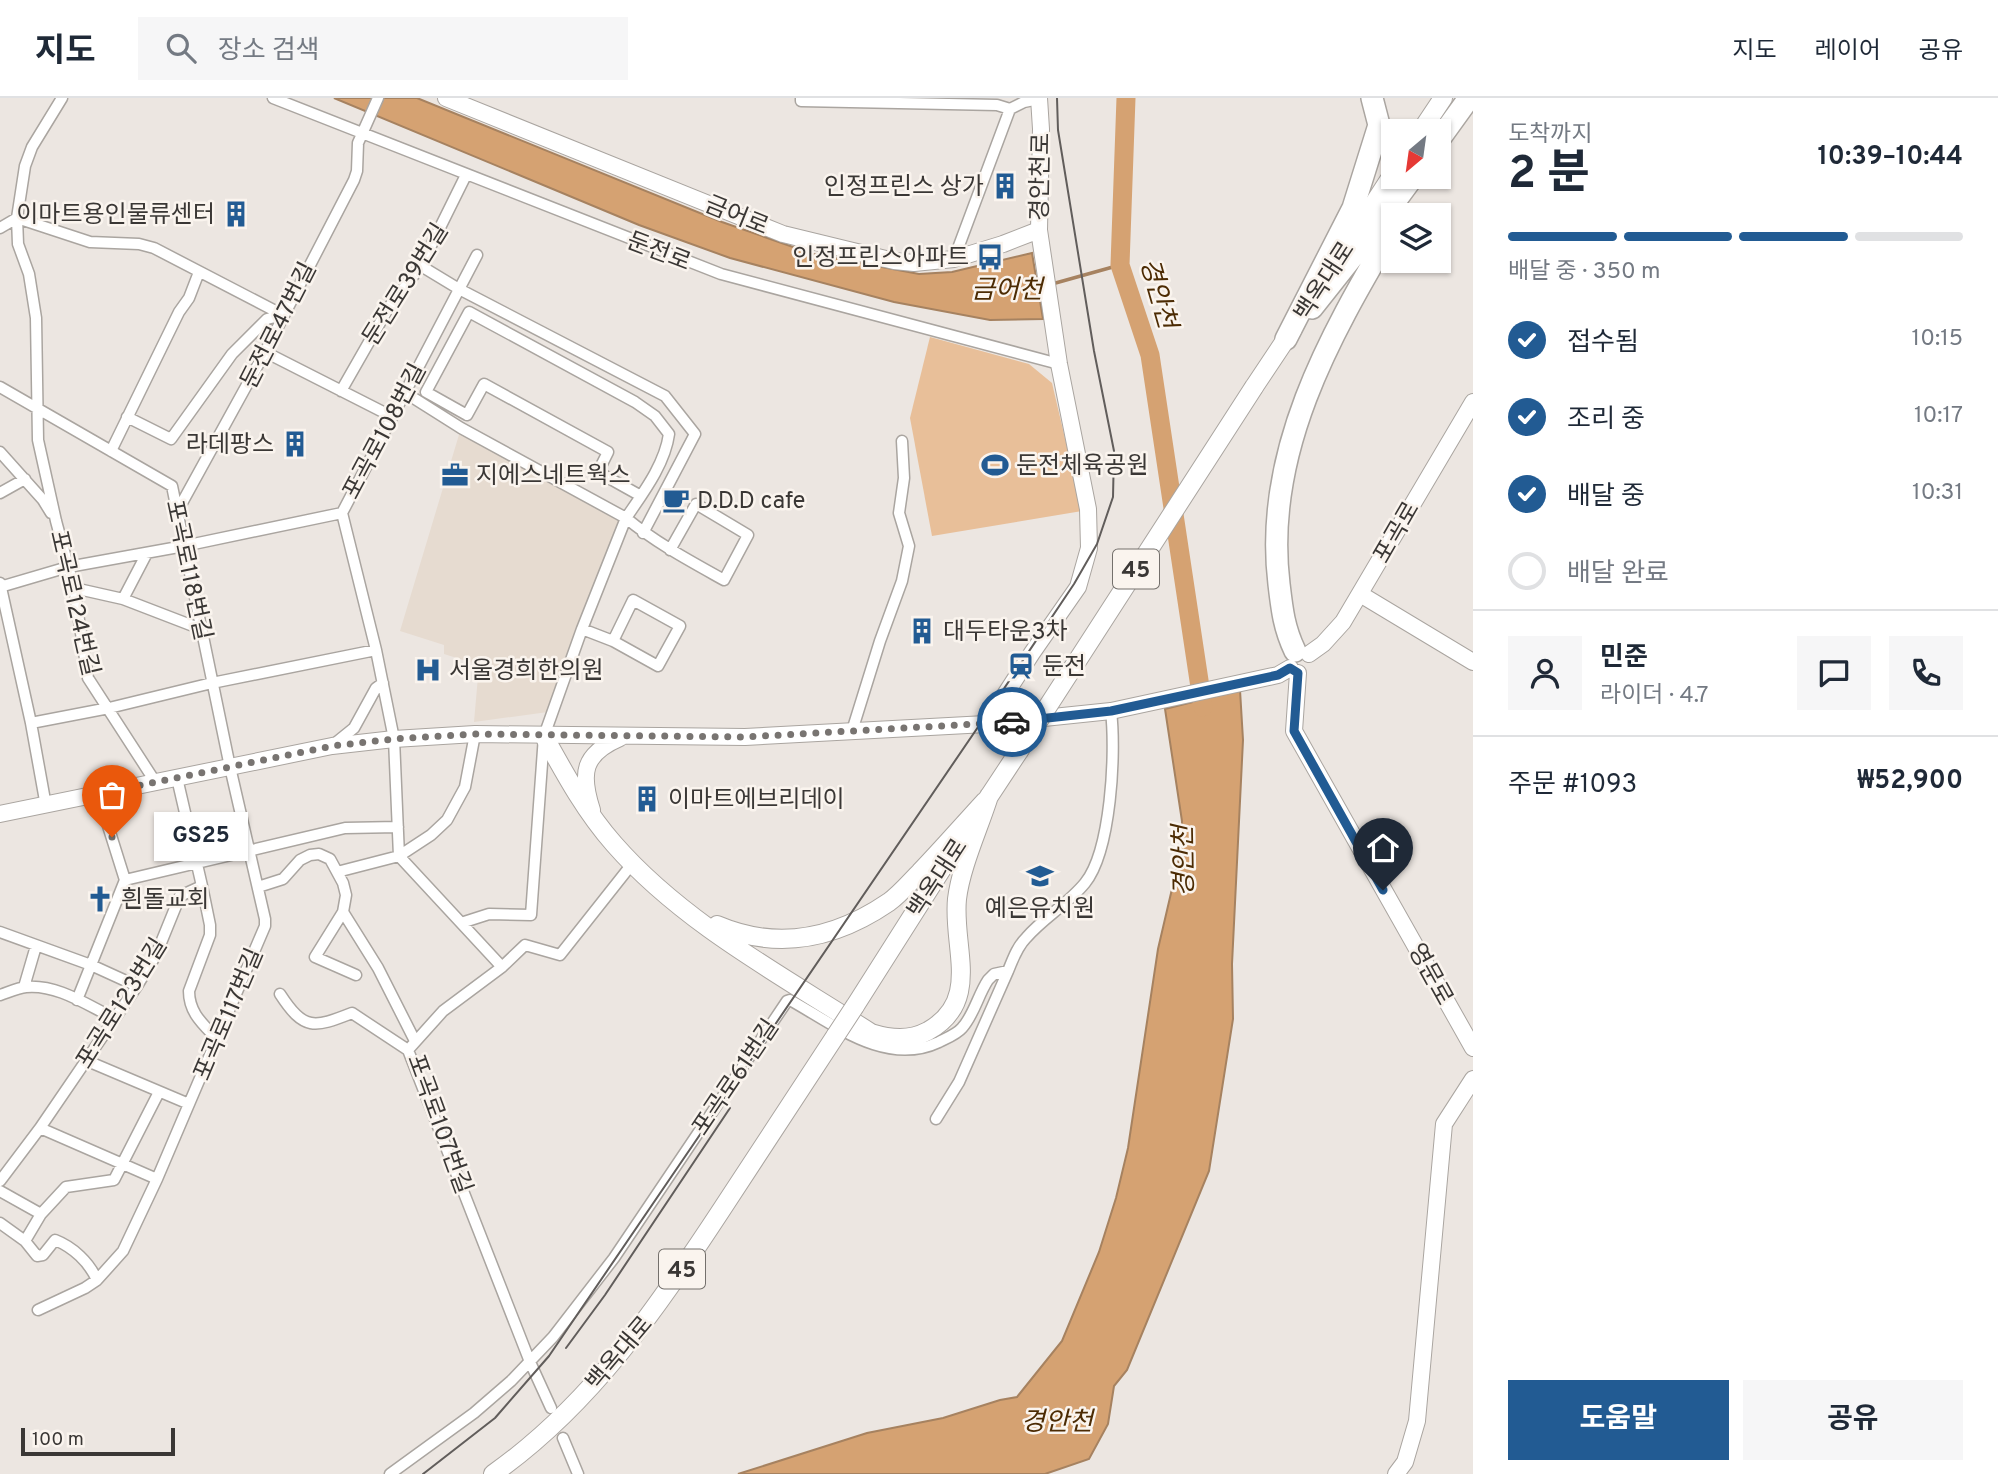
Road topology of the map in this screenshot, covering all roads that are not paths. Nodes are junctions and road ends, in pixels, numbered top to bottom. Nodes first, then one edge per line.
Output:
1 (62, 98) edge
2 (273, 98) edge
3 (378, 98) edge
4 (446, 98) edge
5 (801, 98) edge
6 (1373, 98) edge
7 (1443, 98) edge
8 (1469, 98) edge
9 (1039, 99) edge
10 (895, 101) edge
11 (996, 102) edge
12 (1010, 109) junction
13 (1429, 119) edge
14 (1451, 124) edge
15 (362, 133) junction
16 (466, 175) junction
17 (1383, 189) edge
18 (1404, 189) edge
19 (17, 218) junction
20 (0, 228) edge
21 (1038, 230) junction
22 (1381, 249) edge
23 (477, 255) dead end
24 (954, 259) junction
25 (421, 266) junction
26 (199, 272) junction
27 (459, 289) junction
28 (283, 315) junction
29 (1286, 339) junction
30 (265, 352) junction
31 (1059, 364) junction
32 (0, 387) edge
33 (341, 391) junction
34 (404, 392) junction
35 (1473, 402) edge
36 (37, 407) junction
37 (391, 416) junction
38 (127, 417) junction
39 (902, 441) dead end
40 (111, 451) junction
41 (0, 452) edge
42 (25, 480) junction
43 (0, 493) edge
44 (641, 496) junction
45 (177, 512) junction
46 (342, 513) junction
47 (626, 519) junction
48 (56, 521) junction
49 (643, 533) junction
50 (184, 546) junction
51 (670, 550) junction
52 (147, 552) junction
53 (68, 567) junction
54 (0, 585) edge
55 (74, 588) junction
56 (1360, 594) junction
57 (123, 600) junction
58 (201, 628) junction
59 (582, 629) junction
60 (612, 641) junction
61 (376, 650) junction
62 (1298, 662) junction
63 (1473, 662) edge
64 (212, 683) junction
65 (383, 683) junction
66 (109, 708) junction
67 (1119, 709) junction
68 (31, 723) junction
69 (986, 724) junction
70 (852, 731) junction
71 (475, 734) junction
72 (628, 735) junction
73 (544, 736) junction
74 (394, 739) junction
75 (332, 746) junction
76 (230, 766) junction
77 (177, 778) junction
78 (156, 783) junction
79 (98, 794) junction
80 (989, 796) junction
81 (46, 806) junction
82 (0, 814) edge
83 (596, 822) junction
84 (398, 827) junction
85 (250, 852) junction
86 (399, 856) junction
87 (198, 863) junction
88 (632, 864) junction
89 (337, 872) junction
90 (125, 880) junction
91 (202, 886) junction
92 (258, 887) junction
93 (343, 912) junction
94 (687, 912) junction
95 (461, 923) junction
96 (0, 932) edge
97 (36, 946) junction
98 (91, 965) junction
99 (502, 967) junction
100 (1008, 971) junction
101 (356, 975) dead end
102 (137, 986) junction
103 (24, 987) junction
104 (280, 994) dead end
105 (0, 995) edge
106 (77, 1000) junction
107 (114, 1018) junction
108 (217, 1039) junction
109 (412, 1045) junction
110 (1473, 1048) edge
111 (85, 1060) junction
112 (1473, 1079) edge
113 (159, 1092) junction
114 (189, 1104) junction
115 (936, 1119) dead end
116 (40, 1128) junction
117 (123, 1165) junction
118 (157, 1179) junction
119 (0, 1181) edge
120 (0, 1191) edge
121 (41, 1214) junction
122 (0, 1223) edge
123 (25, 1241) junction
124 (97, 1280) junction
125 (38, 1310) dead end
126 (530, 1362) junction
127 (551, 1408) dead end
128 (563, 1438) dead end
129 (390, 1474) edge
130 (493, 1474) edge
131 (578, 1474) edge
132 (1396, 1474) edge

1 - 19 street, 포곡로124번길
2 - 15 street, 둔전로
3 - 15 street, 둔전로47번길
4 - 24 street, 금어로
5 - 10 street
6 - 29 highway
7 - 13 main road
8 - 14 highway
9 - 12 street
9 - 21 street, 경안천로
10 - 11 street
11 - 12 street
12 - 24 street
15 - 16 street, 둔전로
15 - 28 street, 둔전로47번길
16 - 25 street, 둔전로39번길
16 - 31 street, 둔전로
17 - 29 main road, 백옥대로 / 45
18 - 29 highway
19 - 20 street
19 - 26 street
19 - 36 street, 포곡로124번길
21 - 24 street, 금어로
21 - 31 street, 경안천로
22 - 62 highway
23 - 27 street, 포곡로108번길
25 - 27 street
25 - 33 street, 둔전로39번길
26 - 28 street
26 - 38 street
27 - 34 street, 포곡로108번길
27 - 49 street
28 - 30 street, 둔전로47번길
28 - 38 street
29 - 80 main road, 백옥대로 / 45, bridge
30 - 33 street
30 - 45 street, 둔전로47번길
31 - 69 street
32 - 36 street, 포곡로118번길
33 - 37 street
34 - 37 street, 포곡로108번길
34 - 47 street
35 - 56 street, 포곡로
36 - 40 street, 포곡로118번길
36 - 48 street, 포곡로124번길
37 - 46 street, 포곡로108번길
38 - 40 street
39 - 70 street
40 - 45 street, 포곡로118번길
41 - 42 street
42 - 43 street
42 - 48 street
44 - 44 street
44 - 47 street
45 - 50 street, 포곡로118번길
46 - 50 street
46 - 61 street, 포곡로108번길
47 - 49 street
47 - 59 street
48 - 53 street, 포곡로124번길
49 - 51 street
50 - 52 street
50 - 58 street, 포곡로118번길
51 - 51 street
52 - 53 street
52 - 57 street
53 - 54 street
53 - 55 street, 포곡로124번길
54 - 68 street
55 - 57 street
55 - 66 street, 포곡로124번길
56 - 62 street, 포곡로
56 - 63 street
57 - 58 street
58 - 64 street, 포곡로118번길
59 - 60 street
59 - 73 street
60 - 60 street
61 - 64 street
61 - 65 street, 포곡로108번길
62 - 67 street, 포곡로
62 - 110 street, 영문로
64 - 66 street
64 - 76 street, 포곡로118번길
65 - 74 street, 포곡로108번길
65 - 75 street
66 - 68 street
66 - 78 street, 포곡로124번길
67 - 69 street
67 - 100 street, 포곡로61번길
68 - 81 street
69 - 70 street
70 - 72 street
71 - 73 street
71 - 74 street
71 - 86 street
72 - 73 street
72 - 83 street
73 - 83 main road
73 - 95 street
74 - 75 street
74 - 84 street
75 - 76 street
76 - 77 street
76 - 85 street, 포곡로117번길
77 - 78 street
77 - 87 street
78 - 79 street
79 - 81 street
79 - 90 street
80 - 94 main road
80 - 94 main road
80 - 130 main road, 백옥대로 / 45, bridge
81 - 82 street
83 - 88 main road
84 - 85 street
84 - 86 street
85 - 87 street
85 - 92 street, 포곡로117번길
86 - 89 street
86 - 95 street
87 - 90 street
87 - 91 street
88 - 94 main road
88 - 99 street, 포곡로107번길
89 - 92 street
89 - 93 street
90 - 98 street
91 - 102 street, 포곡로123번길
91 - 108 street
92 - 108 street, 포곡로117번길
93 - 101 street
93 - 109 street
95 - 99 street
96 - 97 street
97 - 98 street
97 - 103 street
98 - 102 street
98 - 106 street
99 - 109 street, 포곡로107번길
100 - 115 street
100 - 126 street, 포곡로61번길
102 - 107 street, 포곡로123번길
103 - 105 street
103 - 106 street
104 - 109 street
106 - 107 street
107 - 111 street, 포곡로123번길
108 - 114 street, 포곡로117번길
109 - 126 street, 포곡로107번길
111 - 113 street
111 - 116 street, 포곡로123번길
112 - 132 street
113 - 114 street
113 - 117 street
114 - 118 street, 포곡로117번길
116 - 117 street
116 - 119 street, 포곡로123번길
117 - 118 street
117 - 121 street
118 - 124 street, 포곡로117번길
120 - 121 street
121 - 123 street
122 - 123 street
123 - 124 street
124 - 125 street
126 - 127 street, 포곡로107번길
126 - 129 street, 포곡로61번길
128 - 131 street

